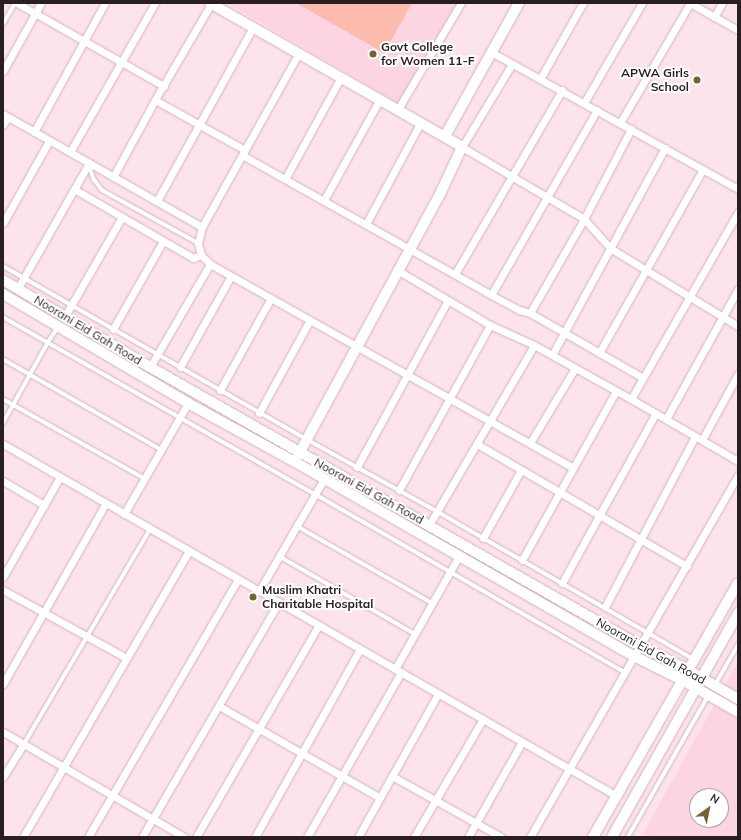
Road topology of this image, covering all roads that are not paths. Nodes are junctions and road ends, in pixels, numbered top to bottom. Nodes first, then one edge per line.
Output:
1 (16, 3) edge
2 (41, 3) edge
3 (105, 3) edge
4 (155, 3) edge
5 (211, 3) edge
6 (461, 3) edge
7 (519, 3) edge
8 (583, 3) edge
9 (642, 3) edge
10 (690, 3) edge
11 (722, 3) edge
12 (35, 13) junction
13 (714, 17) junction
14 (3, 24) edge
15 (253, 27) junction
16 (738, 30) edge
17 (84, 41) junction
18 (491, 52) junction
19 (299, 53) junction
20 (121, 62) junction
21 (512, 64) junction
22 (3, 71) edge
23 (341, 77) junction
24 (540, 79) junction
25 (164, 86) junction
26 (562, 90) junction
27 (380, 99) junction
28 (155, 100) junction
29 (584, 103) junction
30 (398, 109) junction
31 (597, 110) junction
32 (5, 116) edge
33 (420, 122) junction
34 (620, 123) junction
35 (3, 125) edge
36 (199, 125) junction
37 (631, 129) junction
38 (34, 132) junction
39 (445, 136) junction
40 (49, 141) junction
41 (462, 147) junction
42 (665, 148) junction
43 (70, 152) junction
44 (244, 153) junction
45 (89, 163) junction
46 (703, 169) junction
47 (512, 176) junction
48 (113, 177) junction
49 (285, 179) junction
50 (74, 189) junction
51 (738, 189) edge
52 (547, 197) junction
53 (324, 200) junction
54 (157, 201) junction
55 (738, 212) edge
56 (122, 217) junction
57 (584, 219) junction
58 (3, 223) edge
59 (366, 224) junction
60 (202, 227) junction
61 (163, 240) junction
62 (198, 244) junction
63 (410, 248) junction
64 (610, 248) junction
65 (201, 255) junction
66 (210, 264) junction
67 (3, 266) edge
68 (397, 270) junction
69 (646, 270) junction
70 (455, 274) junction
71 (231, 276) junction
72 (24, 278) junction
73 (3, 280) edge
74 (18, 288) junction
75 (738, 289) edge
76 (3, 294) edge
77 (491, 295) junction
78 (690, 296) junction
79 (271, 298) junction
80 (448, 300) junction
81 (72, 305) junction
82 (530, 313) junction
83 (65, 316) junction
84 (723, 316) junction
85 (3, 317) edge
86 (310, 320) junction
87 (490, 325) junction
88 (59, 326) junction
89 (738, 326) edge
90 (113, 329) junction
91 (565, 333) junction
92 (48, 342) junction
93 (534, 345) junction
94 (356, 346) junction
95 (599, 353) junction
96 (157, 354) junction
97 (552, 355) junction
98 (3, 359) edge
99 (150, 367) junction
100 (180, 367) junction
101 (575, 368) junction
102 (30, 374) junction
103 (738, 374) edge
104 (408, 375) junction
105 (643, 378) junction
106 (220, 390) junction
107 (616, 391) junction
108 (449, 398) junction
109 (3, 399) edge
110 (631, 399) junction
111 (188, 403) junction
112 (13, 405) junction
113 (260, 412) junction
114 (656, 413) junction
115 (178, 416) junction
116 (666, 419) junction
117 (491, 422) junction
118 (3, 424) edge
119 (695, 436) junction
120 (306, 439) junction
121 (702, 440) junction
122 (3, 444) edge
123 (477, 444) junction
124 (530, 444) junction
125 (160, 449) junction
126 (299, 452) junction
127 (738, 461) edge
128 (295, 462) junction
129 (357, 467) junction
130 (573, 468) junction
131 (521, 470) junction
132 (738, 476) edge
133 (60, 477) junction
134 (144, 478) junction
135 (324, 479) junction
136 (3, 483) edge
137 (399, 490) junction
138 (560, 492) junction
139 (315, 494) junction
140 (106, 503) junction
141 (44, 505) junction
142 (438, 512) junction
143 (124, 514) junction
144 (599, 515) junction
145 (429, 525) junction
146 (297, 526) junction
147 (150, 529) junction
148 (483, 538) junction
149 (641, 539) junction
150 (189, 551) junction
151 (279, 556) junction
152 (459, 556) junction
153 (522, 560) junction
154 (687, 566) junction
155 (450, 572) junction
156 (3, 577) edge
157 (238, 579) junction
158 (562, 583) junction
159 (738, 583) edge
160 (3, 590) edge
161 (258, 591) junction
162 (279, 602) junction
163 (432, 603) junction
164 (605, 607) junction
165 (44, 612) junction
166 (738, 613) edge
167 (319, 625) junction
168 (649, 632) junction
169 (415, 634) junction
170 (88, 636) junction
171 (639, 645) junction
172 (738, 645) edge
173 (360, 649) junction
174 (634, 656) junction
175 (126, 658) junction
176 (695, 660) junction
177 (688, 670) junction
178 (398, 671) junction
179 (624, 672) junction
180 (701, 678) junction
181 (682, 680) junction
182 (3, 684) edge
183 (714, 685) junction
184 (696, 688) junction
185 (438, 694) junction
186 (708, 695) junction
187 (738, 699) edge
188 (219, 706) junction
189 (738, 712) edge
190 (483, 719) junction
191 (258, 729) junction
192 (3, 732) edge
193 (522, 742) junction
194 (24, 744) junction
195 (302, 753) junction
196 (64, 767) junction
197 (569, 769) junction
198 (342, 775) junction
199 (392, 776) junction
200 (3, 777) edge
201 (112, 795) junction
202 (617, 796) junction
203 (380, 798) junction
204 (436, 800) junction
205 (153, 819) junction
206 (476, 823) junction
207 (23, 837) edge
208 (88, 837) edge
209 (142, 837) edge
210 (184, 837) edge
211 (196, 837) edge
212 (254, 837) edge
213 (307, 837) edge
214 (358, 837) edge
215 (414, 837) edge
216 (468, 837) edge
217 (501, 837) edge
218 (530, 837) edge
219 (594, 837) edge
220 (612, 837) edge
221 (628, 837) edge

1 - 12 street
1 - 14 lane
2 - 12 street
3 - 17 street
4 - 20 street
5 - 15 main road
5 - 25 street
6 - 30 street
7 - 18 main road
8 - 24 street
9 - 29 street
10 - 13 street
10 - 34 street
11 - 13 street
12 - 17 street
12 - 22 street
13 - 16 street
15 - 19 main road
15 - 36 street
17 - 20 street
17 - 38 street
18 - 21 street
18 - 39 main road
19 - 23 main road
19 - 44 street
20 - 25 street
20 - 43 street
21 - 24 street
21 - 41 street
23 - 27 main road
23 - 49 street
24 - 26 street
25 - 28 street
26 - 29 street
26 - 47 street
27 - 30 main road
27 - 53 street
28 - 36 street
28 - 48 street
29 - 31 street
30 - 33 main road
31 - 34 street
31 - 52 street
32 - 35 street
32 - 38 street
33 - 39 main road
33 - 59 street
34 - 37 street
36 - 44 street
36 - 54 street
37 - 42 street
37 - 57 street
38 - 40 street
39 - 41 main road
40 - 43 street
40 - 58 street
41 - 47 street
41 - 63 main road
42 - 46 street
42 - 64 street
43 - 45 street
44 - 49 street
44 - 60 street
45 - 48 street
45 - 50 street
45 - 62 lane
46 - 51 street
46 - 69 street
47 - 52 street
47 - 70 street
48 - 54 street
49 - 53 street
50 - 56 street
50 - 72 street
52 - 57 street
52 - 77 street
53 - 59 street
54 - 60 street
55 - 78 street
56 - 61 street
56 - 81 street
57 - 64 street
57 - 82 street
59 - 63 street
60 - 62 street
61 - 65 street
61 - 90 street
62 - 65 street
63 - 68 main road
63 - 70 street
64 - 69 street
64 - 91 street
65 - 66 street
66 - 71 street
66 - 96 street
67 - 72 lane
68 - 80 street
68 - 94 main road
69 - 78 street
69 - 95 street
70 - 77 street
71 - 79 street
71 - 100 street
72 - 74 street
72 - 81 lane
73 - 74 main road, Noorani Eid Gah Road
74 - 83 main road, Noorani Eid Gah Road
75 - 84 street
76 - 88 main road, Noorani Eid Gah Road
77 - 82 street
78 - 84 street
78 - 105 street
79 - 86 street
79 - 106 street
80 - 87 street
80 - 104 street
81 - 83 street
81 - 90 lane
82 - 91 street
83 - 99 main road, Noorani Eid Gah Road
84 - 89 street
84 - 116 street
85 - 92 lane
86 - 94 street
86 - 113 street
87 - 93 street
87 - 108 street
88 - 92 lane
88 - 111 main road, Noorani Eid Gah Road
90 - 96 lane
91 - 95 street
91 - 97 street
92 - 102 lane
92 - 115 lane
93 - 97 street
93 - 117 street
94 - 104 street
94 - 120 main road
95 - 105 street
96 - 99 street
96 - 100 lane
97 - 101 street
98 - 102 lane
99 - 126 main road, Noorani Eid Gah Road
100 - 106 lane
101 - 107 street
101 - 124 street
102 - 112 lane
102 - 125 lane
103 - 121 street
104 - 108 street
104 - 129 street
105 - 110 street
106 - 113 lane
107 - 110 street
107 - 130 street
108 - 117 street
108 - 137 street
109 - 112 lane
110 - 114 street
111 - 115 street
111 - 128 main road, Noorani Eid Gah Road
112 - 118 lane
112 - 134 lane
113 - 120 lane
114 - 116 street
114 - 144 street
115 - 125 street
115 - 139 lane
116 - 119 street
117 - 123 street
117 - 124 street
119 - 121 street
119 - 149 street
120 - 126 main road
120 - 129 lane
121 - 127 street
122 - 133 street
123 - 131 street
123 - 142 street
124 - 130 street
125 - 134 street
126 - 128 main road
126 - 145 main road, Noorani Eid Gah Road
128 - 135 main road, Noorani Eid Gah Road
129 - 137 lane
130 - 138 street
131 - 138 street
131 - 148 street
132 - 154 street
133 - 140 street
133 - 141 street
134 - 143 street
135 - 139 street
135 - 152 main road, Noorani Eid Gah Road
136 - 141 street
137 - 142 lane
138 - 144 street
138 - 153 street
139 - 146 street
139 - 155 lane
140 - 143 street
140 - 165 street
141 - 156 street
142 - 145 street
142 - 148 lane
143 - 147 street
144 - 149 street
144 - 158 street
145 - 171 main road, Noorani Eid Gah Road
146 - 151 street
146 - 163 lane
147 - 150 street
147 - 170 lane
148 - 153 lane
149 - 154 street
149 - 164 street
150 - 157 street
150 - 175 street
151 - 161 street
151 - 169 lane
152 - 155 street
152 - 174 main road, Noorani Eid Gah Road
153 - 158 lane
154 - 168 street
155 - 163 street
155 - 179 lane
157 - 161 street
157 - 201 street
158 - 164 lane
159 - 176 main road
160 - 165 street
161 - 162 street
162 - 167 street
162 - 188 street
163 - 169 street
164 - 168 lane
165 - 170 street
165 - 182 street
166 - 180 main road
167 - 173 street
167 - 191 street
168 - 171 street
168 - 176 lane
169 - 178 street
170 - 175 street
170 - 194 lane
171 - 174 street
171 - 177 main road, Noorani Eid Gah Road
172 - 183 lane
173 - 178 street
173 - 195 street
174 - 179 street
174 - 181 main road, Noorani Eid Gah Road
175 - 196 street
176 - 177 main road
177 - 180 main road, Noorani Eid Gah Road
177 - 181 main road
178 - 185 street
178 - 198 street
179 - 197 street
180 - 183 main road, Noorani Eid Gah Road
180 - 184 main road
181 - 184 main road, Noorani Eid Gah Road
181 - 202 main road
183 - 186 lane
183 - 187 main road, Noorani Eid Gah Road
184 - 186 main road, Noorani Eid Gah Road
184 - 220 main road
185 - 190 street
185 - 199 street
186 - 189 main road, Noorani Eid Gah Road
186 - 221 lane
188 - 191 street
188 - 205 street
190 - 193 street
190 - 204 street
191 - 195 street
191 - 211 street
192 - 194 street
193 - 197 street
193 - 206 street
194 - 196 street
194 - 200 street
195 - 198 street
195 - 212 street
196 - 201 street
196 - 207 street
197 - 202 street
197 - 218 street
198 - 203 street
198 - 213 street
199 - 203 street
199 - 204 street
201 - 205 street
201 - 208 street
202 - 219 main road
203 - 214 street
204 - 206 street
204 - 215 street
205 - 209 street
205 - 210 street
206 - 216 street
206 - 217 street

